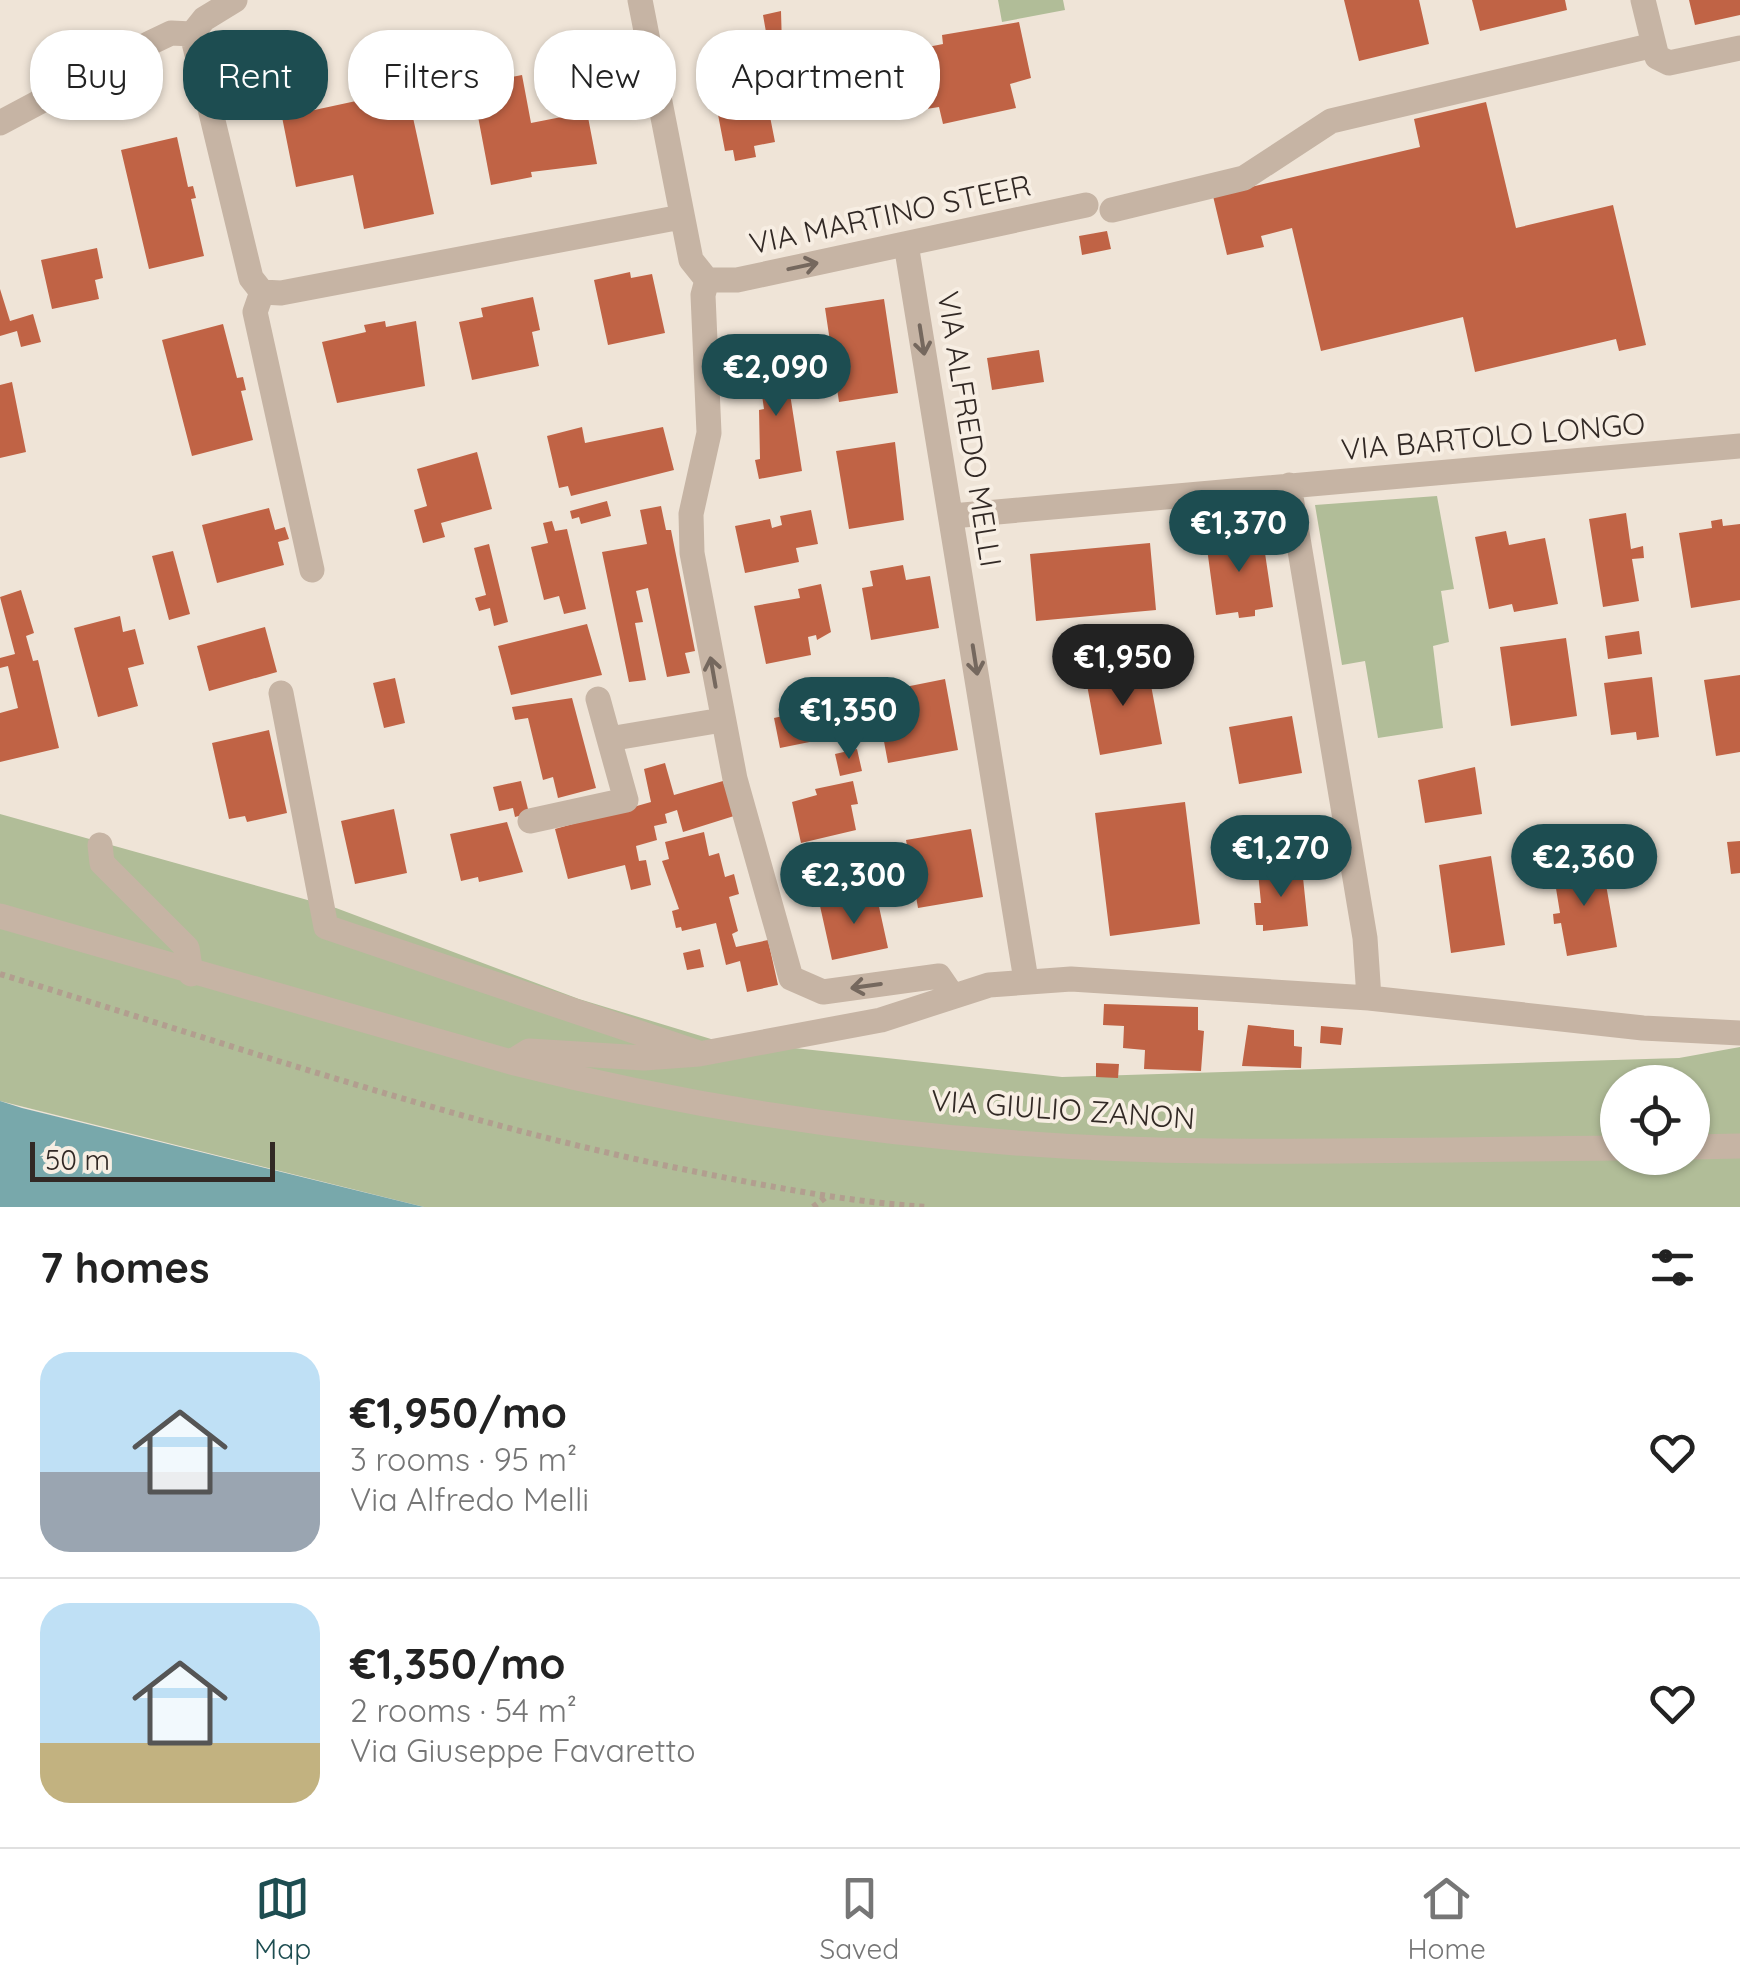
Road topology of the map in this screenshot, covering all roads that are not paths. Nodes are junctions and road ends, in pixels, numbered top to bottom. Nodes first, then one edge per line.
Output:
1 (236, 0) edge
2 (640, 0) edge
3 (1643, 0) edge
4 (195, 30) edge
5 (183, 34) edge
6 (1654, 45) junction
7 (1740, 48) edge
8 (210, 120) edge
9 (0, 123) edge
10 (681, 217) junction
11 (906, 244) junction
12 (707, 280) junction
13 (262, 292) junction
14 (1740, 446) edge
15 (1289, 485) junction
16 (952, 516) junction
17 (312, 570) dead end
18 (281, 693) dead end
19 (598, 699) dead end
20 (722, 720) junction
21 (609, 739) junction
22 (530, 821) dead end
23 (100, 844) dead end
24 (0, 916) edge
25 (191, 974) junction
26 (1026, 980) junction
27 (952, 995) junction
28 (1369, 998) junction
29 (1740, 1033) edge
30 (700, 1054) junction
31 (511, 1062) junction
32 (1740, 1146) edge
33 (1710, 1147) edge
34 (1600, 1148) edge

1 - 4 street
2 - 10 street
3 - 6 street
5 - 9 street
6 - 7 street
6 - 11 street, VIA MARTINO STEER
8 - 13 street
10 - 12 street
10 - 13 street
12 -> 11 street, VIA MARTINO STEER
11 -> 16 street, VIA ALFREDO MELLI
20 -> 12 street
13 - 17 street
14 - 15 street, VIA BARTOLO LONGO
15 - 16 street, VIA BARTOLO LONGO
15 - 28 street
16 -> 26 street, VIA ALFREDO MELLI
18 - 30 street
19 - 21 street
20 - 21 street
27 -> 20 street
21 - 22 street
23 - 25 street
24 - 25 street, VIA GIULIO ZANON
25 - 31 street, VIA GIULIO ZANON
26 - 27 street, VIA GIULIO ZANON
26 - 28 street, VIA GIULIO ZANON
27 - 30 street, VIA GIULIO ZANON
28 - 29 street, VIA GIULIO ZANON
30 - 31 street, VIA GIULIO ZANON
31 - 34 street, VIA GIULIO ZANON
32 - 33 street

